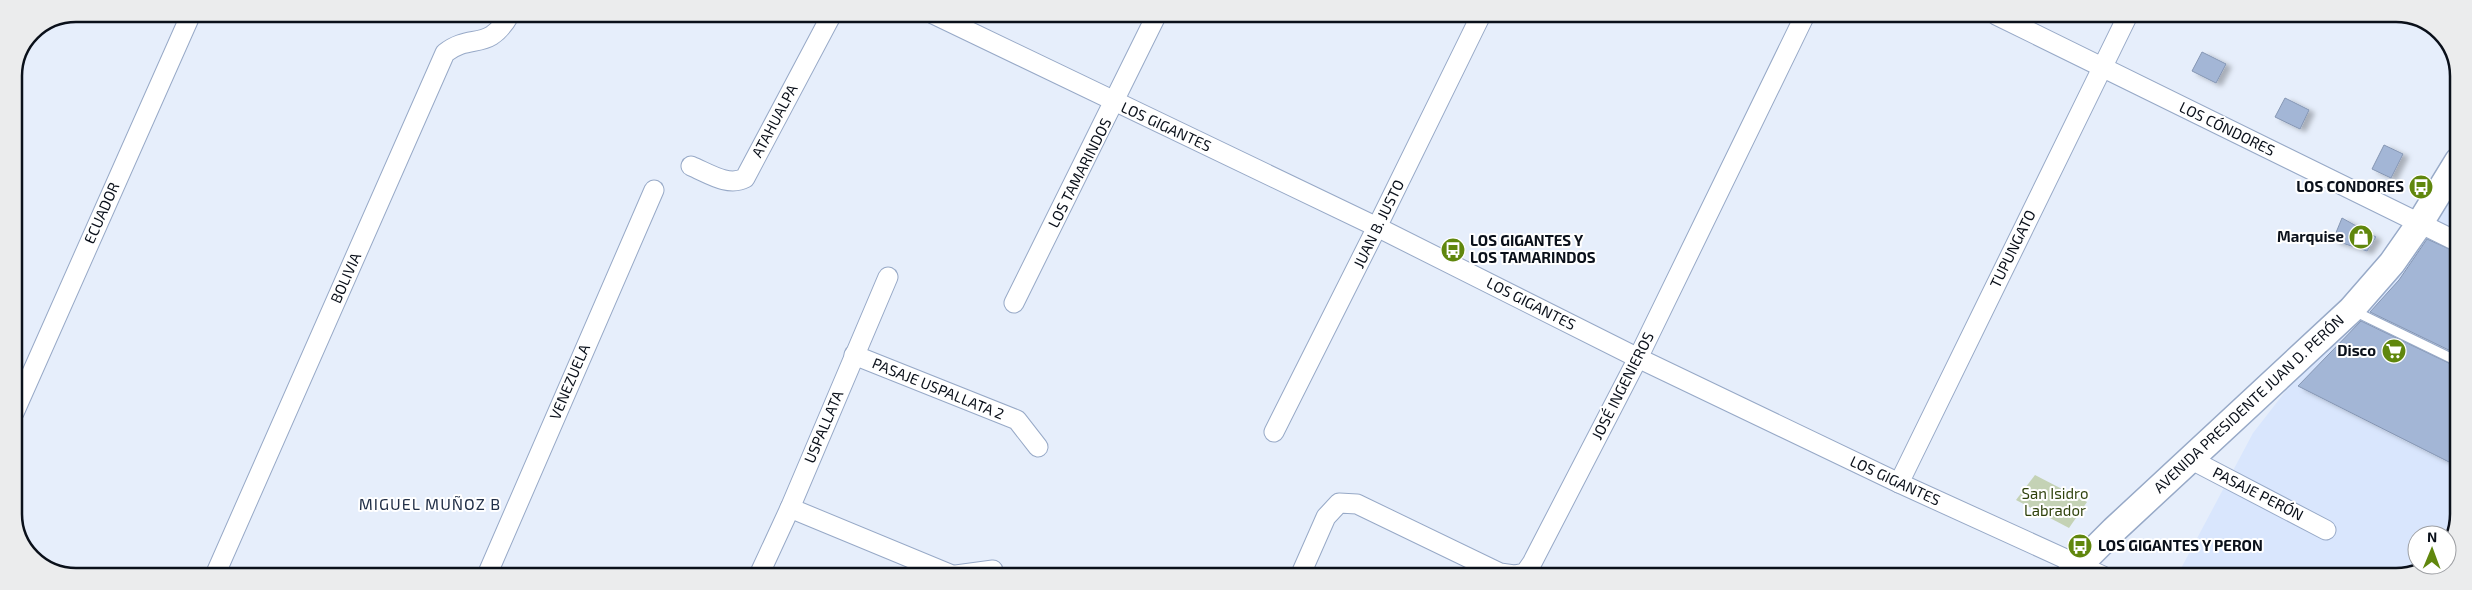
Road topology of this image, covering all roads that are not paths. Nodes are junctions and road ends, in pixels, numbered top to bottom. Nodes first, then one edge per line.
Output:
1 (187, 22) edge
2 (505, 22) edge
3 (828, 22) edge
4 (949, 22) edge
5 (1153, 22) edge
6 (1477, 22) edge
7 (1802, 22) edge
8 (2022, 22) edge
9 (2125, 22) edge
10 (2102, 68) junction
11 (1115, 103) junction
12 (691, 166) dead end
13 (2449, 176) edge
14 (654, 190) dead end
15 (2420, 224) junction
16 (1377, 227) junction
17 (2449, 238) edge
18 (888, 277) dead end
19 (1014, 303) dead end
20 (2351, 310) junction
21 (854, 356) junction
22 (2450, 357) edge
23 (1638, 358) junction
24 (23, 393) edge
25 (1274, 432) dead end
26 (1038, 447) dead end
27 (2190, 459) junction
28 (1899, 483) junction
29 (790, 508) junction
30 (2326, 530) dead end
31 (218, 568) edge
32 (490, 568) edge
33 (762, 568) edge
34 (933, 568) edge
35 (1304, 568) edge
36 (1490, 568) edge
37 (1528, 568) edge
38 (2068, 568) edge
39 (2077, 568) edge

1 - 24 street, ECUADOR
2 - 31 street, BOLIVIA
3 - 12 street, ATAHUALPA
4 - 11 street, LOS GIGANTES
5 - 11 street, LOS TAMARINDOS
6 - 16 street, JUAN B. JUSTO
7 - 23 street, JOSÉ INGENIEROS
8 - 10 street, LOS CÓNDORES
9 - 10 street, TUPUNGATO
10 - 15 street, LOS CÓNDORES
10 - 28 street, TUPUNGATO
11 - 16 street, LOS GIGANTES
11 - 19 street, LOS TAMARINDOS
13 - 15 main road, AVENIDA PRESIDENTE JUAN D. PERÓN
14 - 32 street, VENEZUELA
15 - 17 street, LOS CÓNDORES
15 - 20 main road, AVENIDA PRESIDENTE JUAN D. PERÓN
16 - 23 street, LOS GIGANTES
16 - 25 street, JUAN B. JUSTO
18 - 21 street, USPALLATA
20 - 22 lane
20 - 27 main road, AVENIDA PRESIDENTE JUAN D. PERÓN
21 - 26 street, PASAJE USPALLATA 2
21 - 29 street, USPALLATA
23 - 28 street, LOS GIGANTES
23 - 37 street, JOSÉ INGENIEROS
27 - 30 street, PASAJE PERÓN
27 - 39 main road, AVENIDA PRESIDENTE JUAN D. PERÓN
28 - 38 street, LOS GIGANTES
29 - 33 street, USPALLATA
29 - 34 street
35 - 36 street, JOSÉ INGENIEROS

